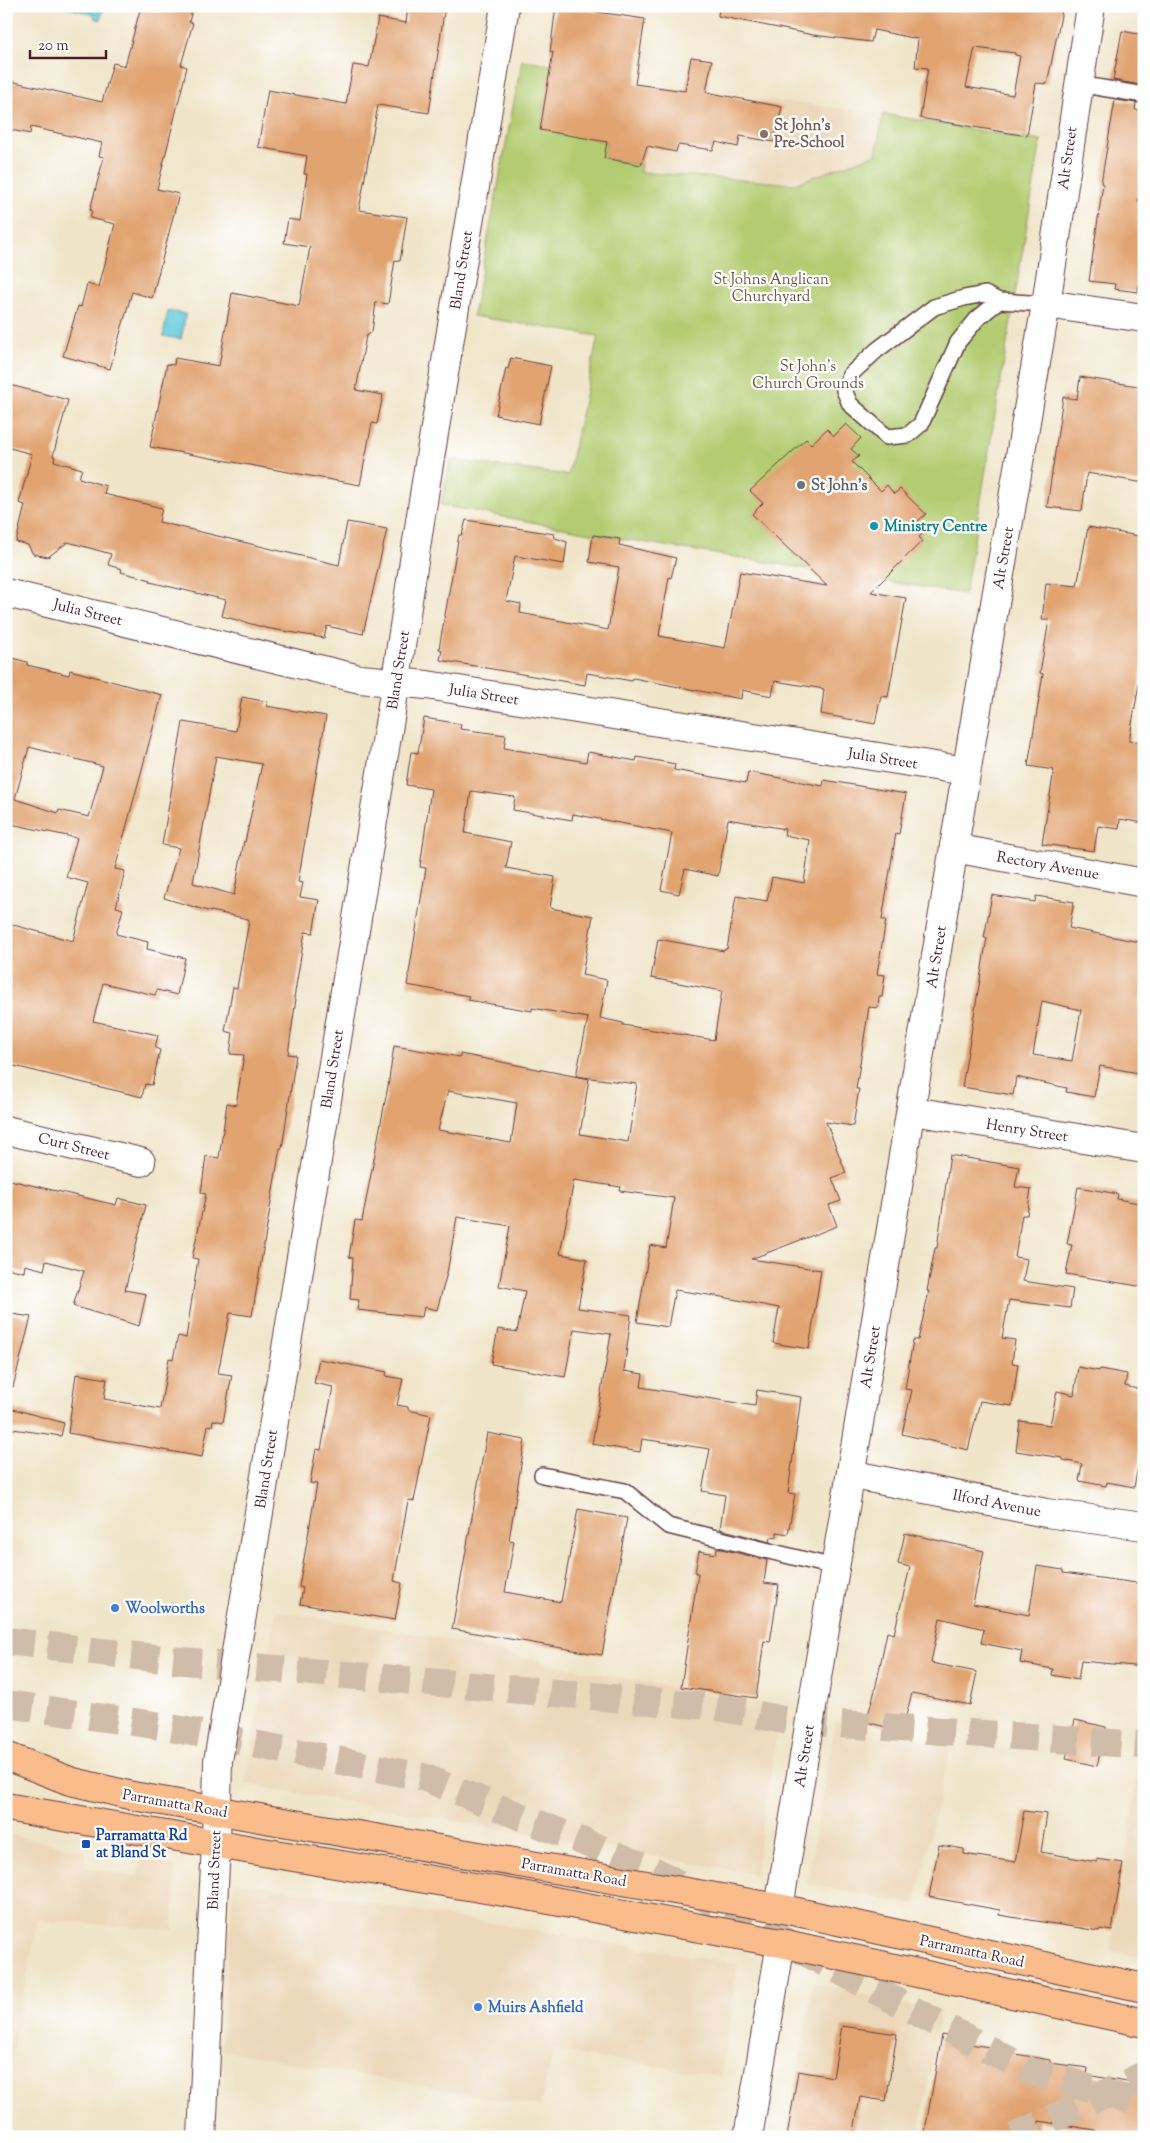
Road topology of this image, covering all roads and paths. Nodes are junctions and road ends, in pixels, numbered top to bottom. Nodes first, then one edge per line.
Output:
1 (505, 6) edge
2 (1091, 6) edge
3 (1078, 84) junction
4 (1144, 95) edge
5 (999, 301) junction
6 (1046, 304) junction
7 (1144, 318) edge
8 (6, 593) edge
9 (396, 682) junction
10 (966, 771) junction
11 (954, 845) junction
12 (1144, 883) edge
13 (911, 1108) junction
14 (6, 1130) edge
15 (1144, 1148) edge
16 (141, 1162) dead end
17 (851, 1472) junction
18 (542, 1474) dead end
19 (1144, 1526) edge
20 (834, 1567) junction
21 (6, 1756) edge
22 (6, 1807) edge
23 (216, 1810) junction
24 (216, 1843) junction
25 (779, 1908) junction
26 (781, 1943) junction
27 (1144, 1988) edge
28 (1144, 2022) edge
29 (202, 2137) edge
30 (748, 2137) edge

1 - 9 street, Bland Street
2 - 3 street, Alt Street
3 - 4 lane
3 - 6 street, Alt Street
5 - 5 lane
5 - 6 lane
6 - 7 street
6 - 10 street, Alt Street
8 - 9 street, Julia Street
9 - 10 street, Julia Street
9 - 23 street, Bland Street
10 - 11 street, Alt Street
11 - 12 street, Rectory Avenue
11 - 13 street, Alt Street
13 - 15 street, Henry Street
13 - 17 street, Alt Street
14 - 16 street, Curt Street
17 - 19 street, Ilford Avenue
17 - 20 street, Alt Street
18 - 20 lane
20 - 25 street, Alt Street
21 - 23 main road, Parramatta Road
22 - 24 main road
23 - 24 street, Bland Street
23 - 25 main road, Parramatta Road
24 - 26 main road
24 - 29 street, Bland Street
25 - 27 main road, Parramatta Road
26 - 28 main road
26 - 30 street

